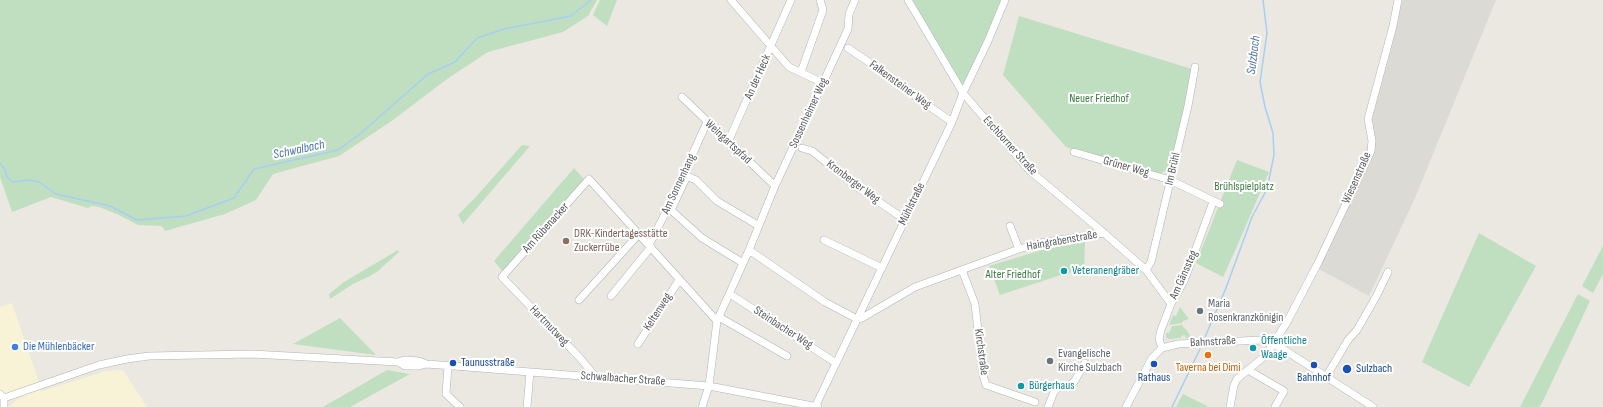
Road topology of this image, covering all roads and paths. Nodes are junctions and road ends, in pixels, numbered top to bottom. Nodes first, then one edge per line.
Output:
1 (731, 0) edge
2 (791, 0) edge
3 (820, 0) edge
4 (855, 0) edge
5 (908, 0) edge
6 (1006, 0) edge
7 (1398, 0) edge
8 (771, 48) junction
9 (848, 48) dead end
10 (1195, 67) dead end
11 (801, 72) junction
12 (823, 83) junction
13 (963, 93) junction
14 (682, 97) dead end
15 (707, 122) junction
16 (952, 122) junction
17 (728, 142) junction
18 (802, 148) dead end
19 (1074, 152) dead end
20 (589, 179) joint
21 (1170, 180) junction
22 (775, 186) junction
23 (1216, 203) joint
24 (904, 219) junction
25 (759, 226) junction
26 (1010, 226) dead end
27 (1104, 233) junction
28 (639, 234) junction
29 (824, 240) dead end
30 (650, 246) junction
31 (1019, 249) junction
32 (750, 250) junction
33 (743, 263) junction
34 (882, 268) junction
35 (962, 270) junction
36 (1146, 270) junction
37 (1388, 272) dead end
38 (502, 277) joint
39 (679, 280) junction
40 (730, 294) junction
41 (611, 296) dead end
42 (580, 300) dead end
43 (1171, 304) junction
44 (718, 319) junction
45 (857, 319) junction
46 (638, 344) dead end
47 (1273, 344) junction
48 (1162, 348) junction
49 (787, 356) dead end
50 (836, 363) junction
51 (1085, 363) dead end
52 (448, 366) junction
53 (1248, 370) junction
54 (530, 372) junction
55 (595, 376) junction
56 (1326, 377) junction
57 (709, 386) junction
58 (2, 396) edge
59 (1035, 403) edge
60 (4, 407) edge
61 (460, 407) edge
62 (527, 407) edge
63 (702, 407) edge
64 (816, 407) edge
65 (1048, 407) edge
66 (1126, 407) edge
67 (1230, 407) edge
68 (1275, 407) edge
69 (1373, 407) edge

1 - 8 street
2 - 8 street
3 - 11 street
4 - 12 street, Sossenheimer Weg
5 - 13 street, Eschborner Straße
6 - 13 street, Mühlstraße
7 - 47 street, Wiesenstraße
8 - 11 street, An der Heck
8 - 17 street, An der Heck
9 - 16 street, Falkensteiner Weg
10 - 21 street, Im Brühl
11 - 12 street, An der Heck
12 - 22 street, Sossenheimer Weg
13 - 16 street, Mühlstraße
13 - 27 street, Eschborner Straße
14 - 15 street, Weingartspfad
15 - 17 street, Weingartspfad
15 - 30 street, Am Sonnenhang
16 - 24 street, Mühlstraße
17 - 22 street, Weingartspfad
18 - 24 street, Kronberger Weg
19 - 21 street, Grüner Weg
20 - 28 street, Keltenweg
20 - 38 street, Am Rübenacker
21 - 23 street, Grüner Weg
21 - 36 street, Im Brühl
22 - 25 street, Sossenheimer Weg
23 - 43 street, Am Gänssteg
24 - 34 street, Mühlstraße
25 - 32 street, Sossenheimer Weg
25 - 33 street
26 - 31 street, Haingrabenstraße
27 - 31 street, Haingrabenstraße
27 - 36 street, Eschborner Straße
28 - 30 street, Keltenweg
28 - 42 street
29 - 34 street
30 - 39 street, Keltenweg
30 - 41 street
31 - 35 street, Haingrabenstraße
32 - 33 street, Sossenheimer Weg
32 - 45 street
33 - 40 street, Sossenheimer Weg
34 - 45 street, Mühlstraße
35 - 45 street, Haingrabenstraße
35 - 59 street, Kirchstraße
36 - 43 street, Eschborner Straße
37 - 56 street
38 - 55 street, Hartmutweg
39 - 44 street, Keltenweg
39 - 46 street, Keltenweg
40 - 44 street, Sossenheimer Weg
40 - 50 street, Steinbacher Weg
43 - 48 street, Am Gänssteg
44 - 49 street
44 - 57 street, Sossenheimer Weg
45 - 50 street, Mühlstraße
47 - 48 street, Bahnstraße
47 - 53 street, Wiesenstraße
47 - 56 street, Bahnstraße
48 - 66 street
50 - 64 street, Mühlstraße
51 - 65 street
52 - 54 street, Schwalbacher Straße
52 - 58 street, Schwalbacher Straße
52 - 61 street
53 - 67 street, Wiesenstraße
53 - 68 street
54 - 55 street, Schwalbacher Straße
54 - 62 street
55 - 57 street, Schwalbacher Straße
56 - 69 street, Bahnstraße
57 - 63 street, Sossenheimer Weg
57 - 64 street, Schwalbacher Straße
58 - 60 street

